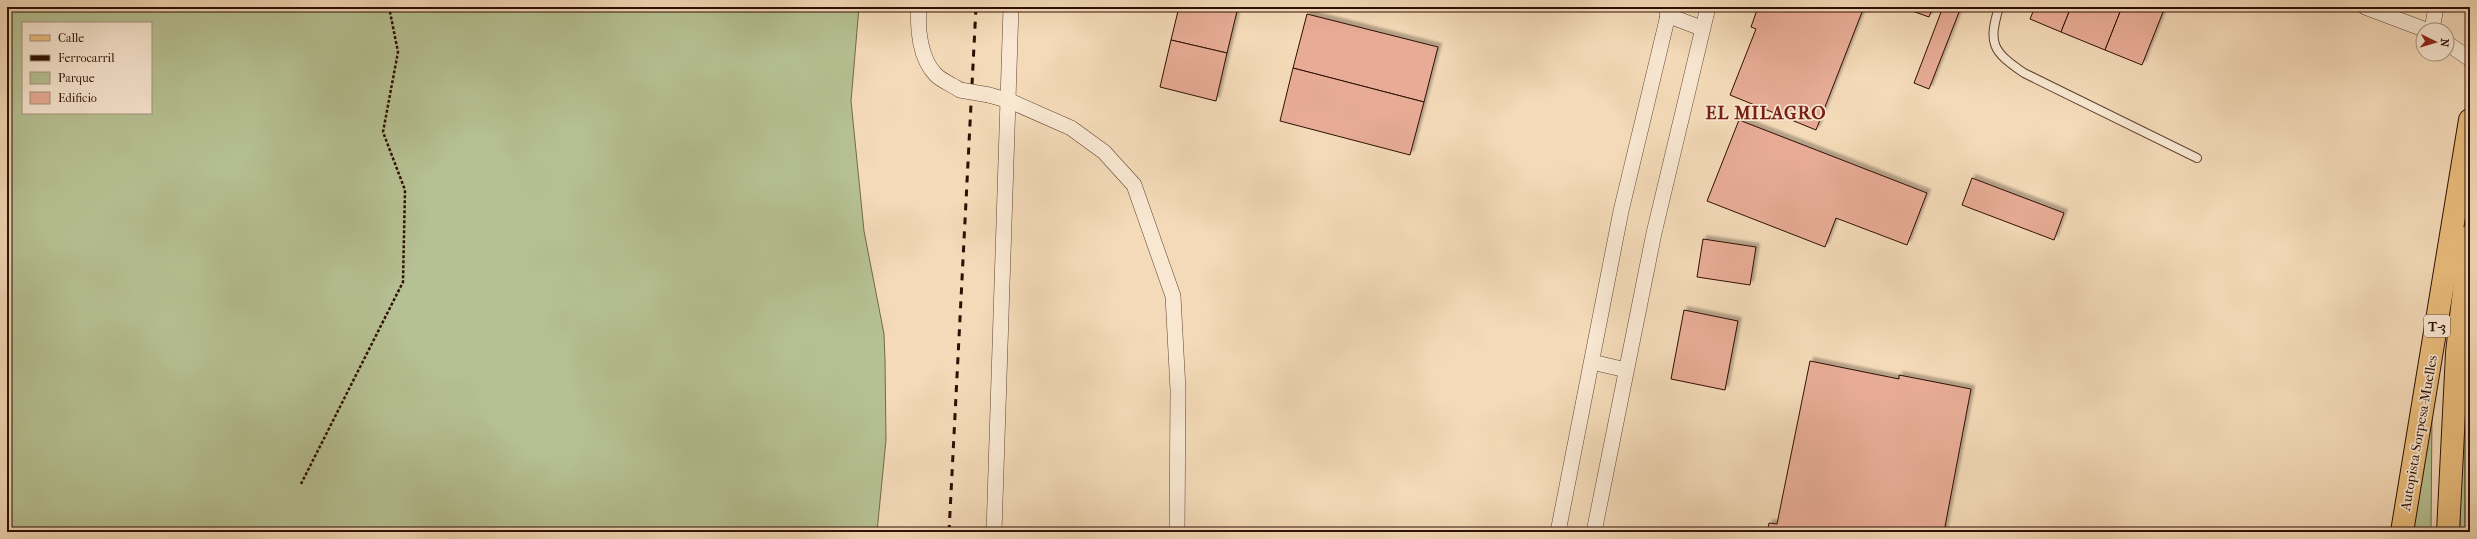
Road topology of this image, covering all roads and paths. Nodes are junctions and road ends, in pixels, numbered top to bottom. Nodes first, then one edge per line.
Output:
1 (389, 7) edge
2 (919, 7) edge
3 (1011, 7) edge
4 (1708, 7) edge
5 (1999, 7) edge
6 (2365, 7) edge
7 (2436, 7) edge
8 (1668, 11) edge
9 (2433, 22) edge
10 (2415, 26) edge
11 (1701, 28) junction
12 (2455, 49) edge
13 (2470, 59) edge
14 (1010, 101) junction
15 (2470, 120) edge
16 (2197, 158) dead end
17 (2470, 236) edge
18 (1592, 362) junction
19 (1626, 370) junction
20 (301, 484) dead end
21 (994, 532) edge
22 (1177, 532) edge
23 (1558, 532) edge
24 (1594, 532) edge
25 (2402, 532) edge
26 (2448, 532) edge

1 - 20 path
2 - 14 street, bridge
3 - 14 street
4 - 11 street
5 - 16 lane
6 - 10 street
7 - 9 street
8 - 11 street
8 - 18 street
11 - 19 street
12 - 13 street
14 - 21 street
14 - 22 street
15 - 25 main road, Autopista Sorpesa-Muelles / T-3
17 - 26 main road
18 - 19 street
18 - 23 street
19 - 24 street

